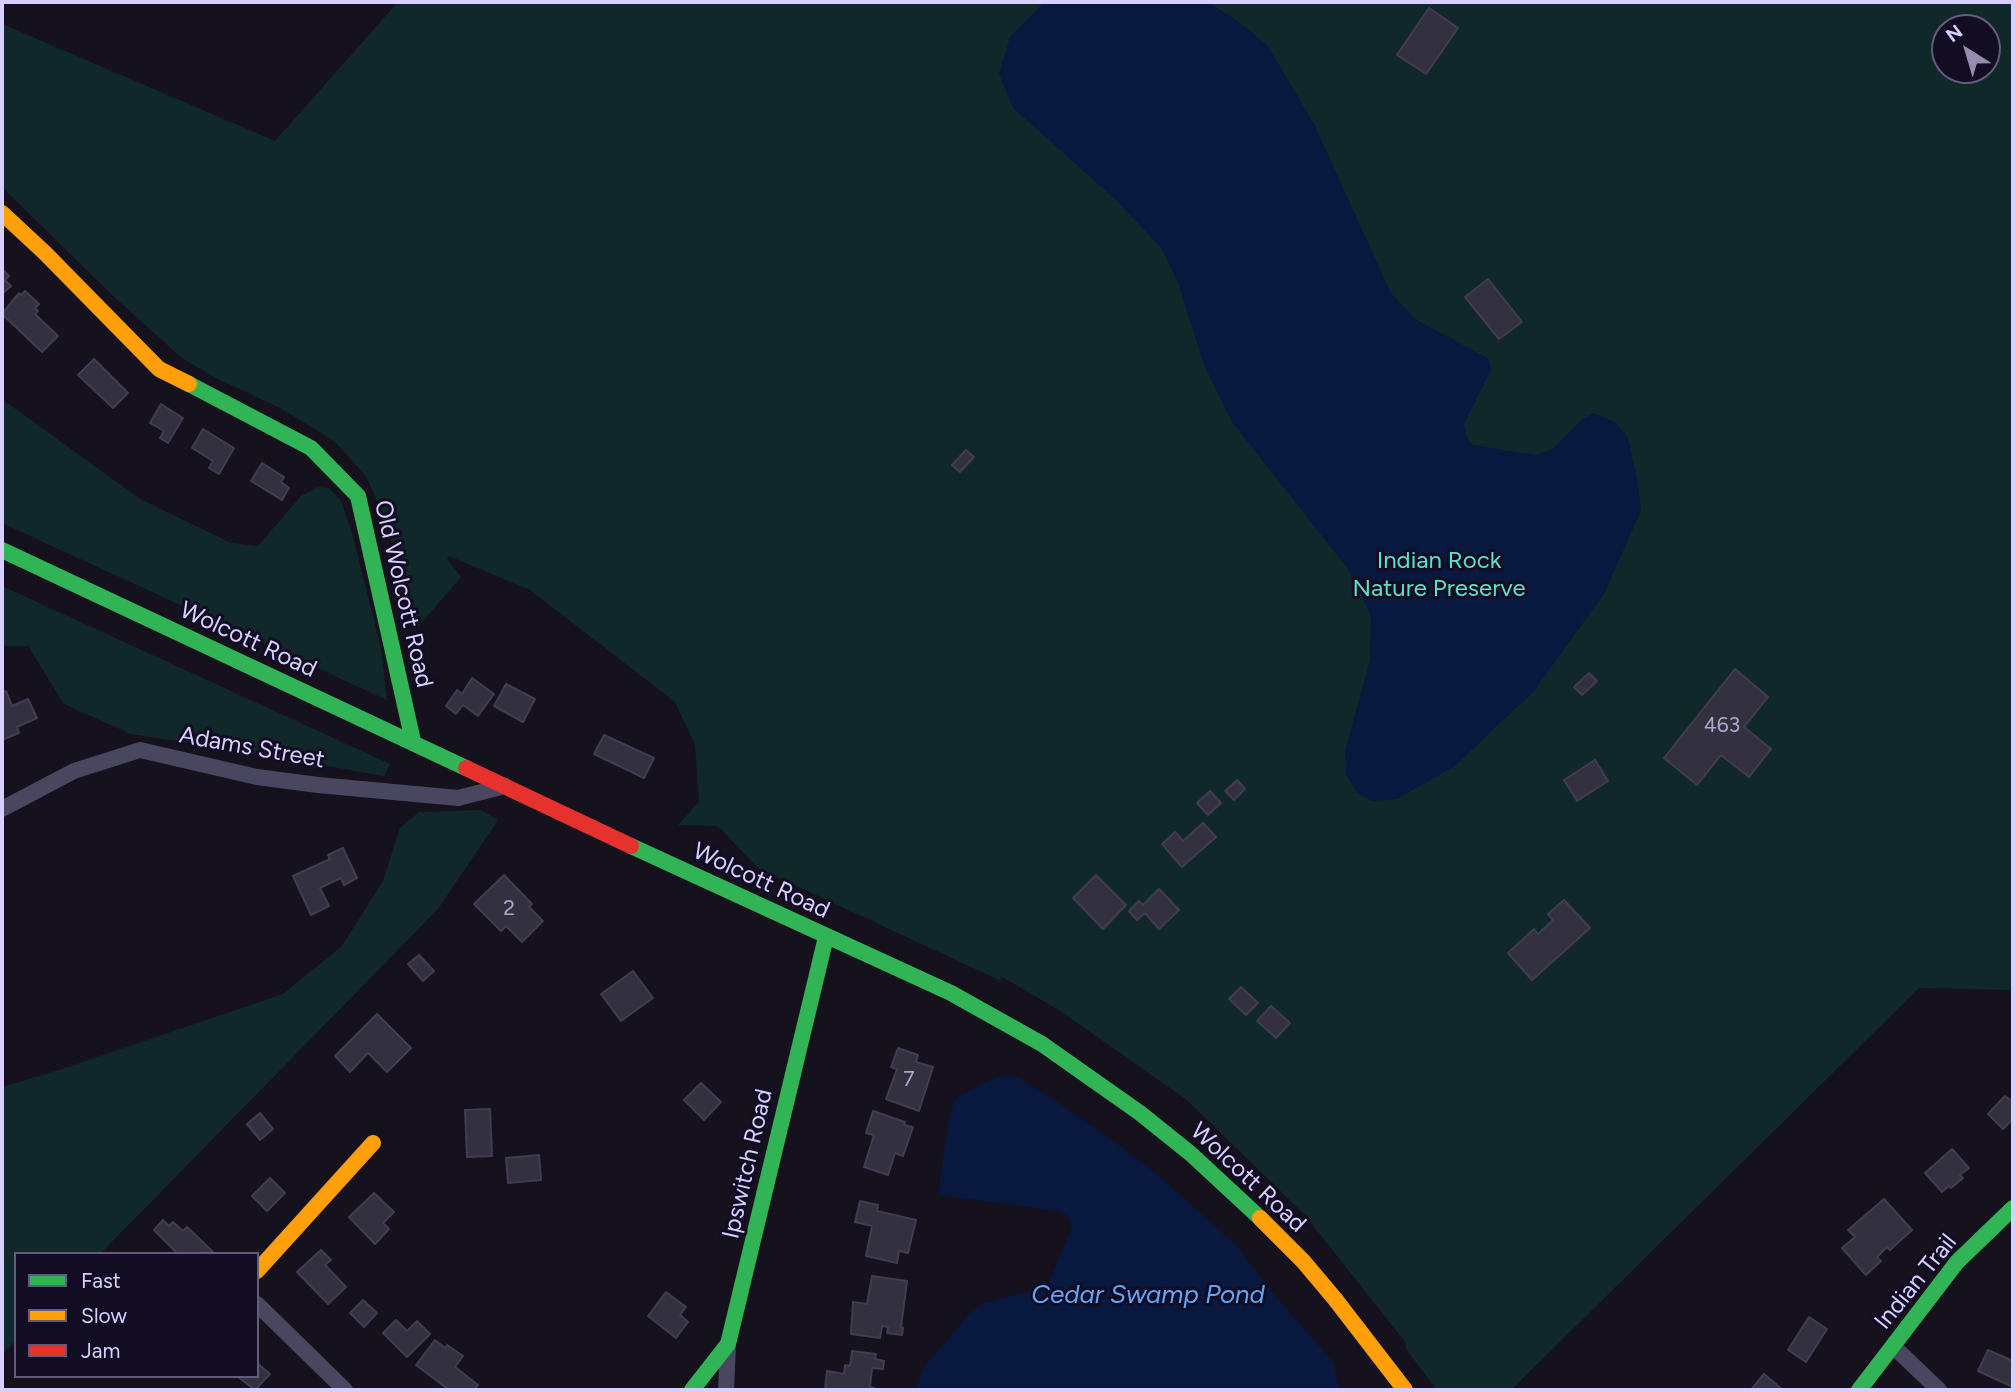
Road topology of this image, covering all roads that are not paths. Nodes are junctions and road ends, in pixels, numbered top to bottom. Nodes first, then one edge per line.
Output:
1 (2, 213) edge
2 (2, 550) edge
3 (413, 741) junction
4 (505, 786) junction
5 (2, 809) edge
6 (826, 937) junction
7 (373, 1143) dead end
8 (2013, 1208) edge
9 (259, 1269) edge
10 (259, 1306) edge
11 (728, 1344) junction
12 (1893, 1346) junction
13 (345, 1390) edge
14 (692, 1390) edge
15 (726, 1390) edge
16 (1405, 1390) edge
17 (1859, 1390) edge
18 (1939, 1390) edge

1 - 3 main road, Old Wolcott Road
2 - 3 main road, Wolcott Road
3 - 4 main road, Wolcott Road
4 - 5 street, Adams Street
4 - 6 main road, Wolcott Road
6 - 11 main road, Ipswitch Road
6 - 16 main road, Wolcott Road
7 - 9 main road
8 - 12 main road, Indian Trail
10 - 13 street
11 - 14 main road, Ipswitch Road
11 - 15 street
12 - 17 main road, Indian Trail
12 - 18 street

